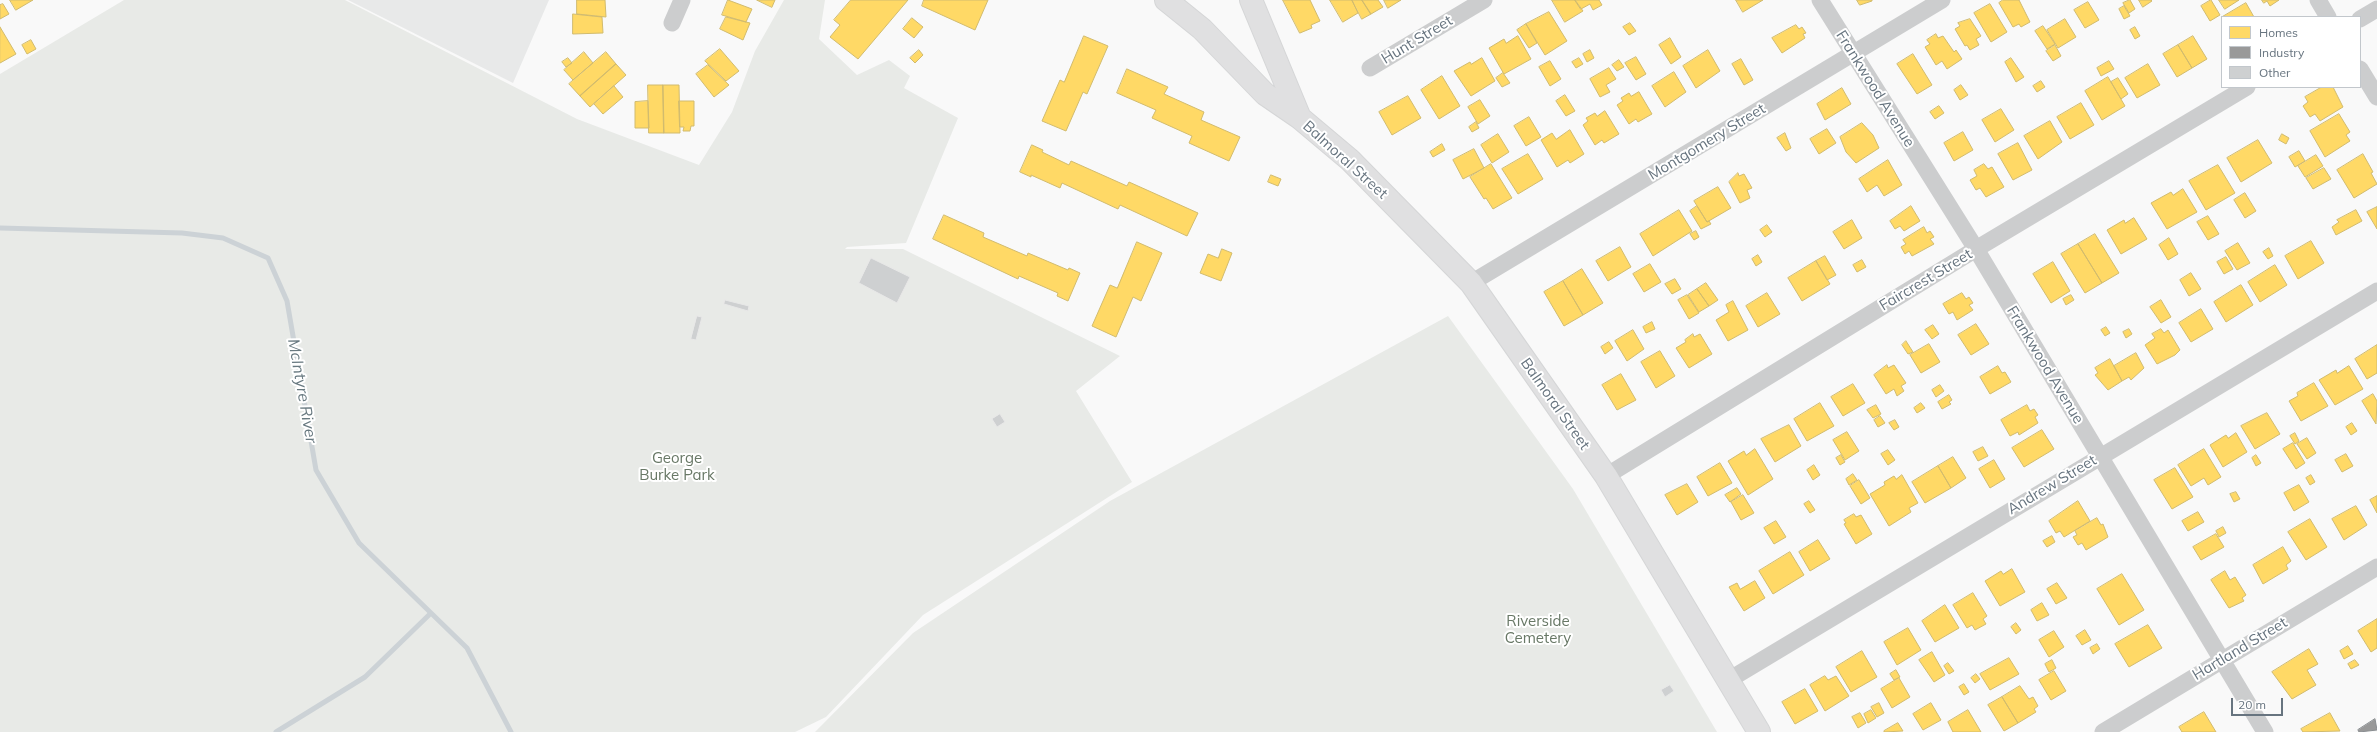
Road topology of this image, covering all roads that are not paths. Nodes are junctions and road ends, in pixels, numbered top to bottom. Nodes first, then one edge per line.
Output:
1 (682, 0) edge
2 (1166, 0) edge
3 (1251, 0) edge
4 (1484, 0) edge
5 (1820, 0) edge
6 (1942, 0) edge
7 (2318, 0) edge
8 (2377, 8) edge
9 (2327, 16) edge
10 (2361, 18) edge
11 (672, 23) dead end
12 (1853, 54) junction
13 (1370, 68) dead end
14 (2361, 71) edge
15 (2245, 88) edge
16 (2377, 97) edge
17 (1300, 118) junction
18 (1976, 250) junction
19 (1471, 283) junction
20 (2377, 291) edge
21 (2100, 456) junction
22 (1606, 476) junction
23 (2377, 567) edge
24 (2223, 660) junction
25 (1727, 681) junction
26 (1759, 732) edge
27 (2103, 732) edge
28 (2266, 732) edge

1 - 11 street
2 - 17 main road, Balmoral Street
3 - 17 main road
4 - 13 street, Hunt Street
5 - 12 street, Frankwood Avenue
6 - 12 street, Montgomery Street
7 - 9 street
8 - 10 street
12 - 18 street, Frankwood Avenue
12 - 19 street, Montgomery Street
14 - 16 street
15 - 18 street, Faircrest Street
17 - 19 main road, Balmoral Street
18 - 21 street, Frankwood Avenue
18 - 22 street, Faircrest Street
19 - 22 main road, Balmoral Street
20 - 21 street, Andrew Street
21 - 24 street, Frankwood Avenue
21 - 25 street, Andrew Street
22 - 25 main road, Balmoral Street
23 - 24 street, Hartland Street
24 - 27 street, Hartland Street
24 - 28 street, Frankwood Avenue
25 - 26 main road, Balmoral Street

